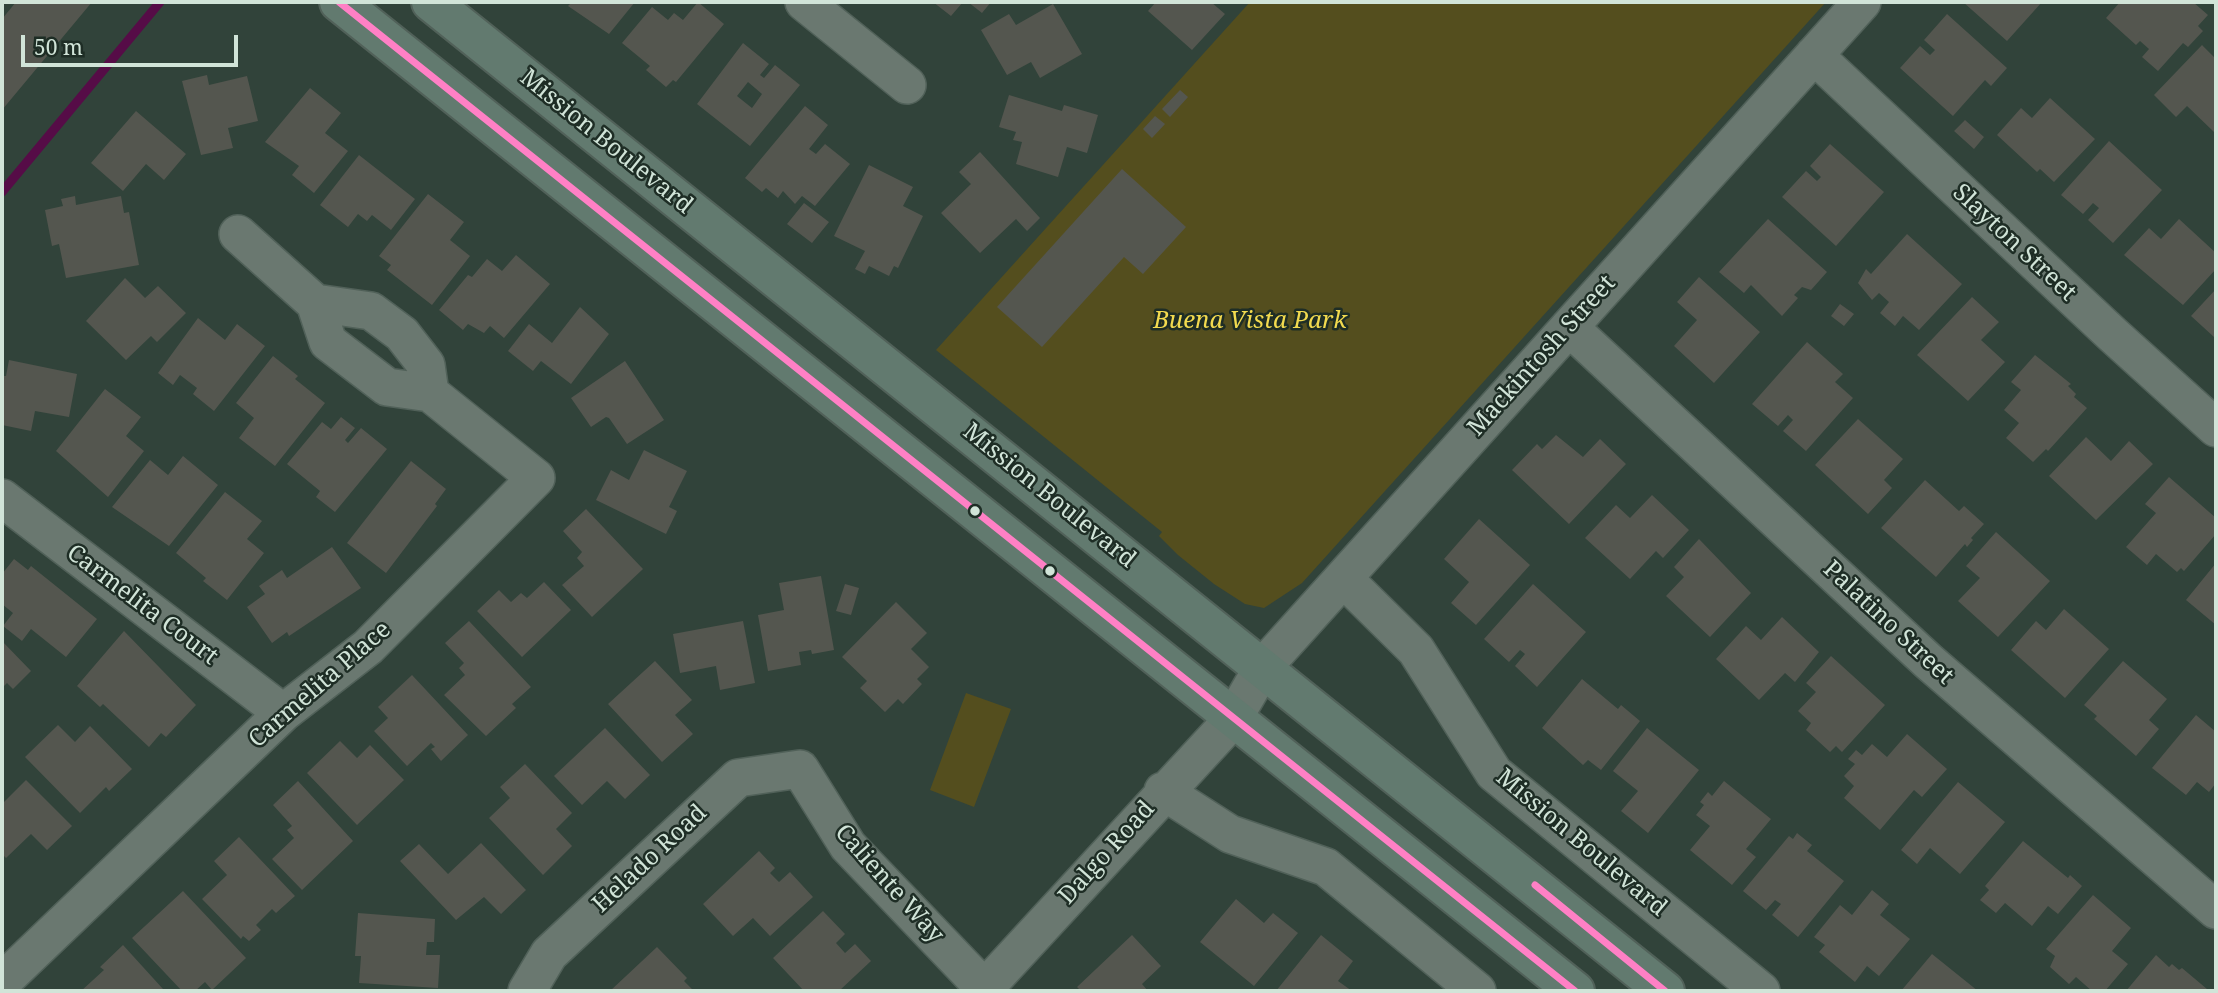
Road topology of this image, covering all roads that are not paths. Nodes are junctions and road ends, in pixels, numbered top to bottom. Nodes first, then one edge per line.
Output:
1 (339, 2) edge
2 (431, 2) edge
3 (804, 2) edge
4 (1862, 2) edge
5 (1814, 55) junction
6 (907, 85) dead end
7 (238, 234) dead end
8 (315, 303) junction
9 (1569, 327) junction
10 (430, 393) junction
11 (2216, 428) edge
12 (2, 498) edge
13 (1343, 578) junction
14 (1263, 667) junction
15 (283, 713) junction
16 (1233, 719) junction
17 (800, 769) joint
18 (1163, 791) junction
19 (2216, 910) edge
20 (2, 982) edge
21 (986, 990) edge
22 (527, 991) edge
23 (1478, 991) edge
24 (1575, 991) edge
25 (1665, 991) edge
26 (1760, 991) edge

1 - 16 main road
2 - 14 main road, Mission Boulevard
3 - 6 street
4 - 5 street, Mackintosh Street
5 - 9 street, Mackintosh Street
5 - 11 street, Slayton Street
7 - 8 street
8 - 10 street
8 - 10 street
9 - 13 street, Mackintosh Street
9 - 19 street, Palatino Street
10 - 15 street, Carmelita Place
12 - 15 street, Carmelita Court
13 - 14 street, Mackintosh Street
13 - 26 street, Mission Boulevard
14 - 16 street, Mackintosh Street
14 - 25 main road, Mission Boulevard
15 - 20 street, Carmelita Place
16 - 18 street, Dalgo Road
16 - 24 main road
17 - 21 street, Caliente Way
17 - 22 street, Helado Road
18 - 21 street, Dalgo Road
18 - 23 street

